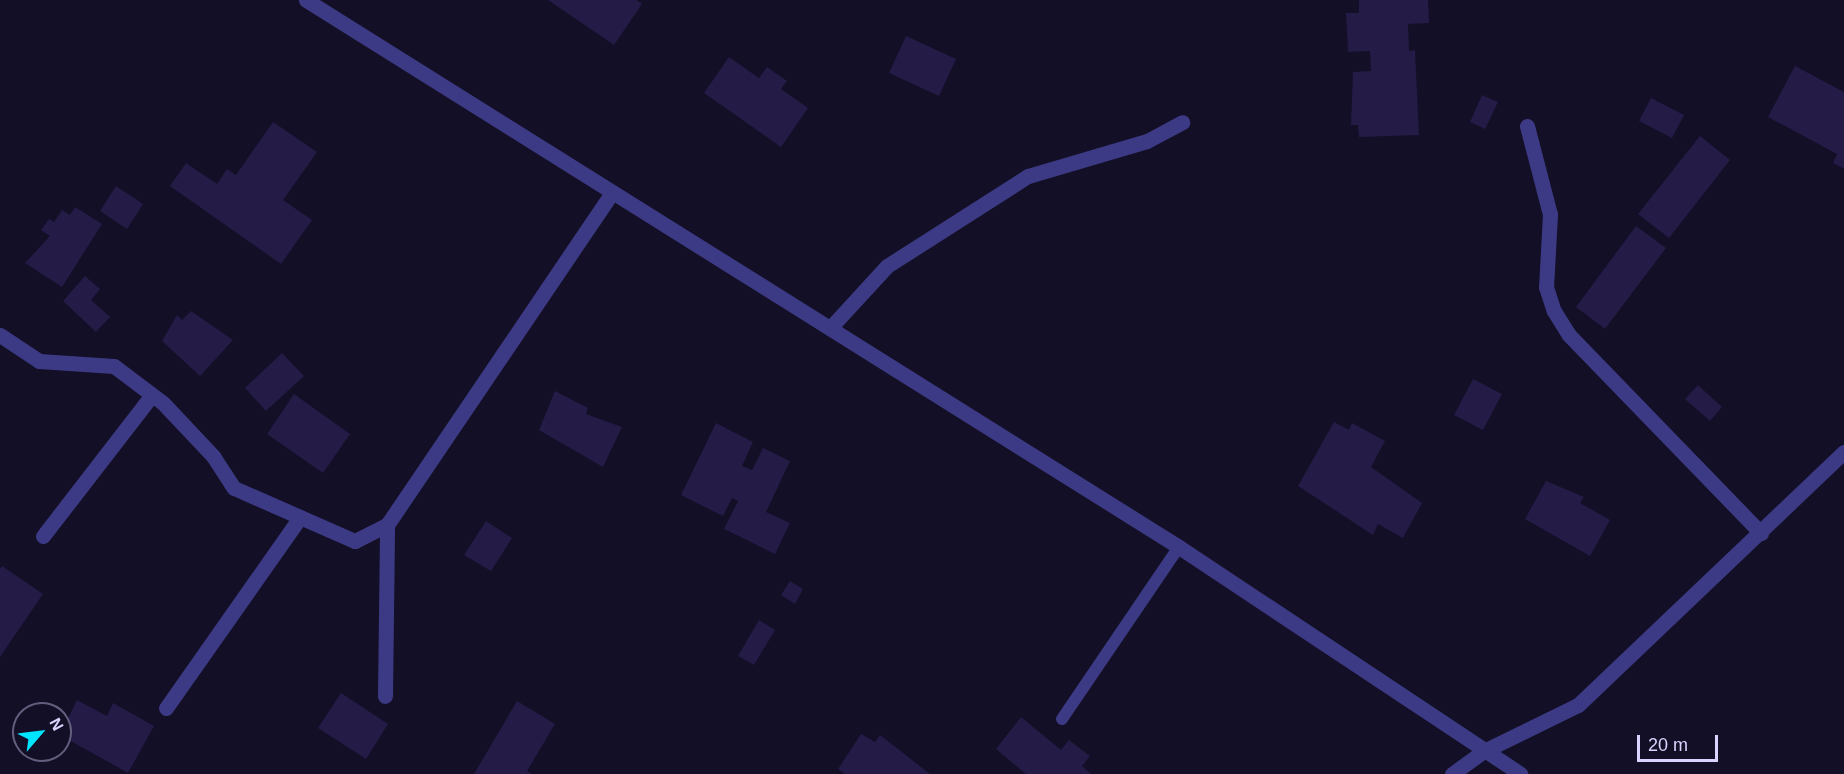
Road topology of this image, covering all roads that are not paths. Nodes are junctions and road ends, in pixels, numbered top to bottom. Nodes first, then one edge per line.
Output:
1 (306, 0) edge
2 (1182, 122) dead end
3 (1527, 126) dead end
4 (612, 193) junction
5 (830, 328) junction
6 (0, 335) edge
7 (152, 395) junction
8 (1844, 453) edge
9 (300, 517) junction
10 (387, 525) junction
11 (1761, 533) junction
12 (43, 536) dead end
13 (1179, 547) junction
14 (385, 696) dead end
15 (166, 708) dead end
16 (1062, 719) dead end
17 (1484, 752) junction
18 (1452, 774) edge
19 (1521, 774) edge

1 - 4 street
2 - 5 street
3 - 11 street
4 - 5 street
4 - 10 street
5 - 13 street
6 - 7 street
7 - 9 street
7 - 12 street
8 - 11 street
9 - 10 street
9 - 15 street
10 - 14 street
11 - 17 street
13 - 16 lane
13 - 17 street
17 - 18 street
17 - 19 street

